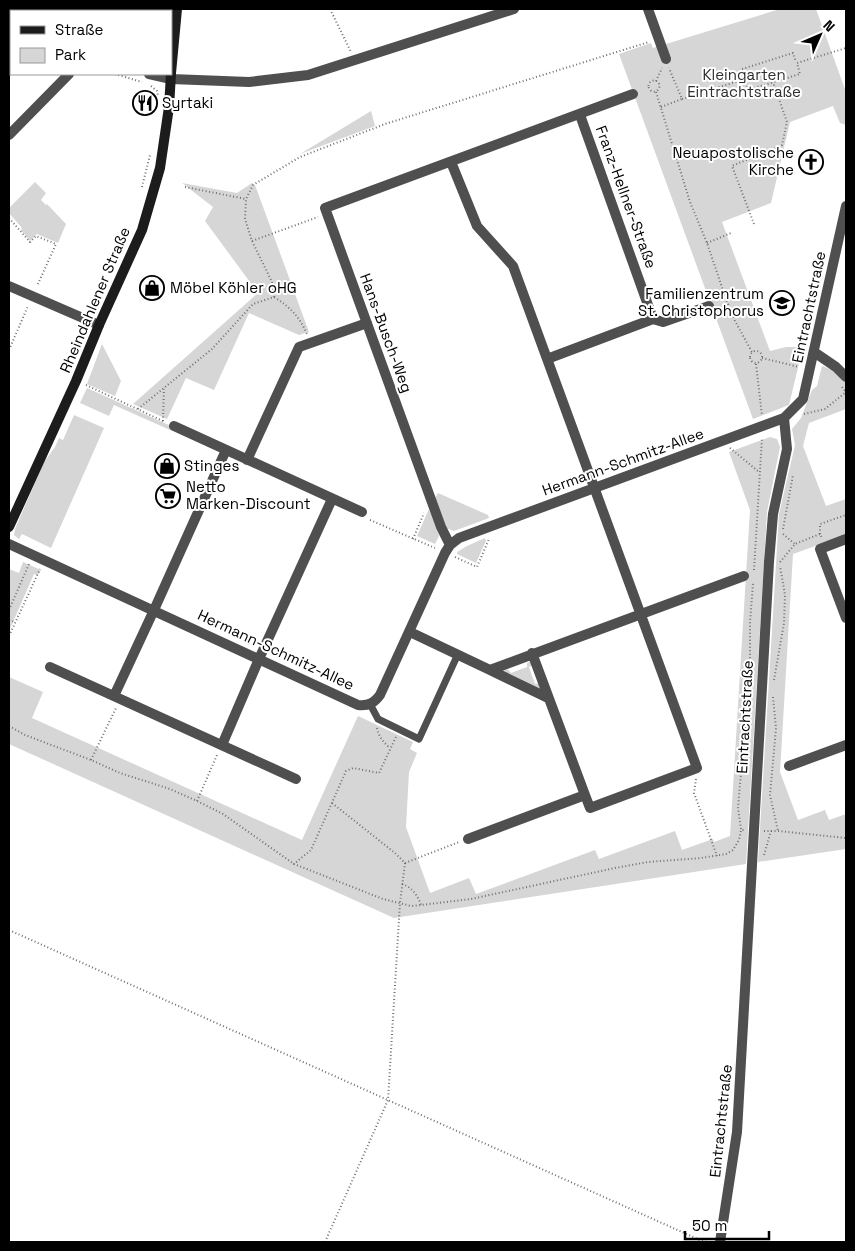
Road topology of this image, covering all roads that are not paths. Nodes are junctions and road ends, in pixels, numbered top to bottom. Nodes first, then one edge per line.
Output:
1 (177, 9) edge
2 (514, 9) edge
3 (648, 9) edge
4 (666, 59) road end
5 (172, 64) edge
6 (68, 75) edge
7 (171, 75) edge
8 (633, 94) dead end
9 (580, 115) junction
10 (9, 135) edge
11 (451, 162) junction
12 (846, 206) edge
13 (327, 214) joint
14 (9, 286) edge
15 (709, 306) dead end
16 (653, 319) junction
17 (367, 323) junction
18 (99, 325) junction
19 (814, 352) junction
20 (548, 359) junction
21 (843, 381) edge
22 (784, 418) junction
23 (174, 426) road end
24 (226, 450) junction
25 (247, 460) junction
26 (595, 489) junction
27 (332, 499) junction
28 (362, 512) road end
29 (9, 527) edge
30 (846, 539) edge
31 (9, 544) edge
32 (448, 549) junction
33 (748, 577) road end
34 (154, 610) junction
35 (641, 613) junction
36 (846, 618) edge
37 (410, 632) junction
38 (458, 654) junction
39 (532, 654) junction
40 (258, 659) junction
41 (50, 667) dead end
42 (490, 670) junction
43 (117, 697) junction
44 (548, 698) junction
45 (370, 704) junction
46 (222, 745) junction
47 (846, 745) edge
48 (789, 766) dead end
49 (296, 778) dead end
50 (585, 795) junction
51 (468, 839) road end
52 (720, 1242) edge

1 - 5 main road, Rheindahlener Straße
2 - 7 street
3 - 4 street
6 - 10 street
7 - 18 main road, Rheindahlener Straße
8 - 9 street, Franz-Hellner-Straße
9 - 11 street, Franz-Hellner-Straße
9 - 16 street, Franz-Hellner-Straße
11 - 13 street, Franz-Hellner-Straße
11 - 20 street
12 - 19 street, Eintrachtstraße
13 - 17 street, Hans-Busch-Weg
14 - 18 street
15 - 16 street
16 - 20 street
17 - 25 street
17 - 32 street, Hans-Busch-Weg
18 - 29 main road, Rheindahlener Straße
19 - 21 street
19 - 22 street, Eintrachtstraße
20 - 26 street
22 - 26 street, Hermann-Schmitz-Allee
22 - 52 street, Eintrachtstraße
23 - 24 street
24 - 25 street
24 - 34 street
25 - 27 street
26 - 32 street, Hermann-Schmitz-Allee
26 - 35 street
27 - 28 street
27 - 40 street
30 - 36 street
31 - 34 street, Hermann-Schmitz-Allee
32 - 37 street
33 - 35 street
34 - 40 street, Hermann-Schmitz-Allee
34 - 43 street
35 - 39 street
35 - 50 street
37 - 38 street
37 - 45 street
38 - 42 street
38 - 45 lane
39 - 42 street
39 - 44 street
40 - 45 street, Hermann-Schmitz-Allee
40 - 46 street
41 - 43 street
42 - 44 street
43 - 46 street
44 - 50 street
46 - 49 street
47 - 48 street
50 - 51 street

